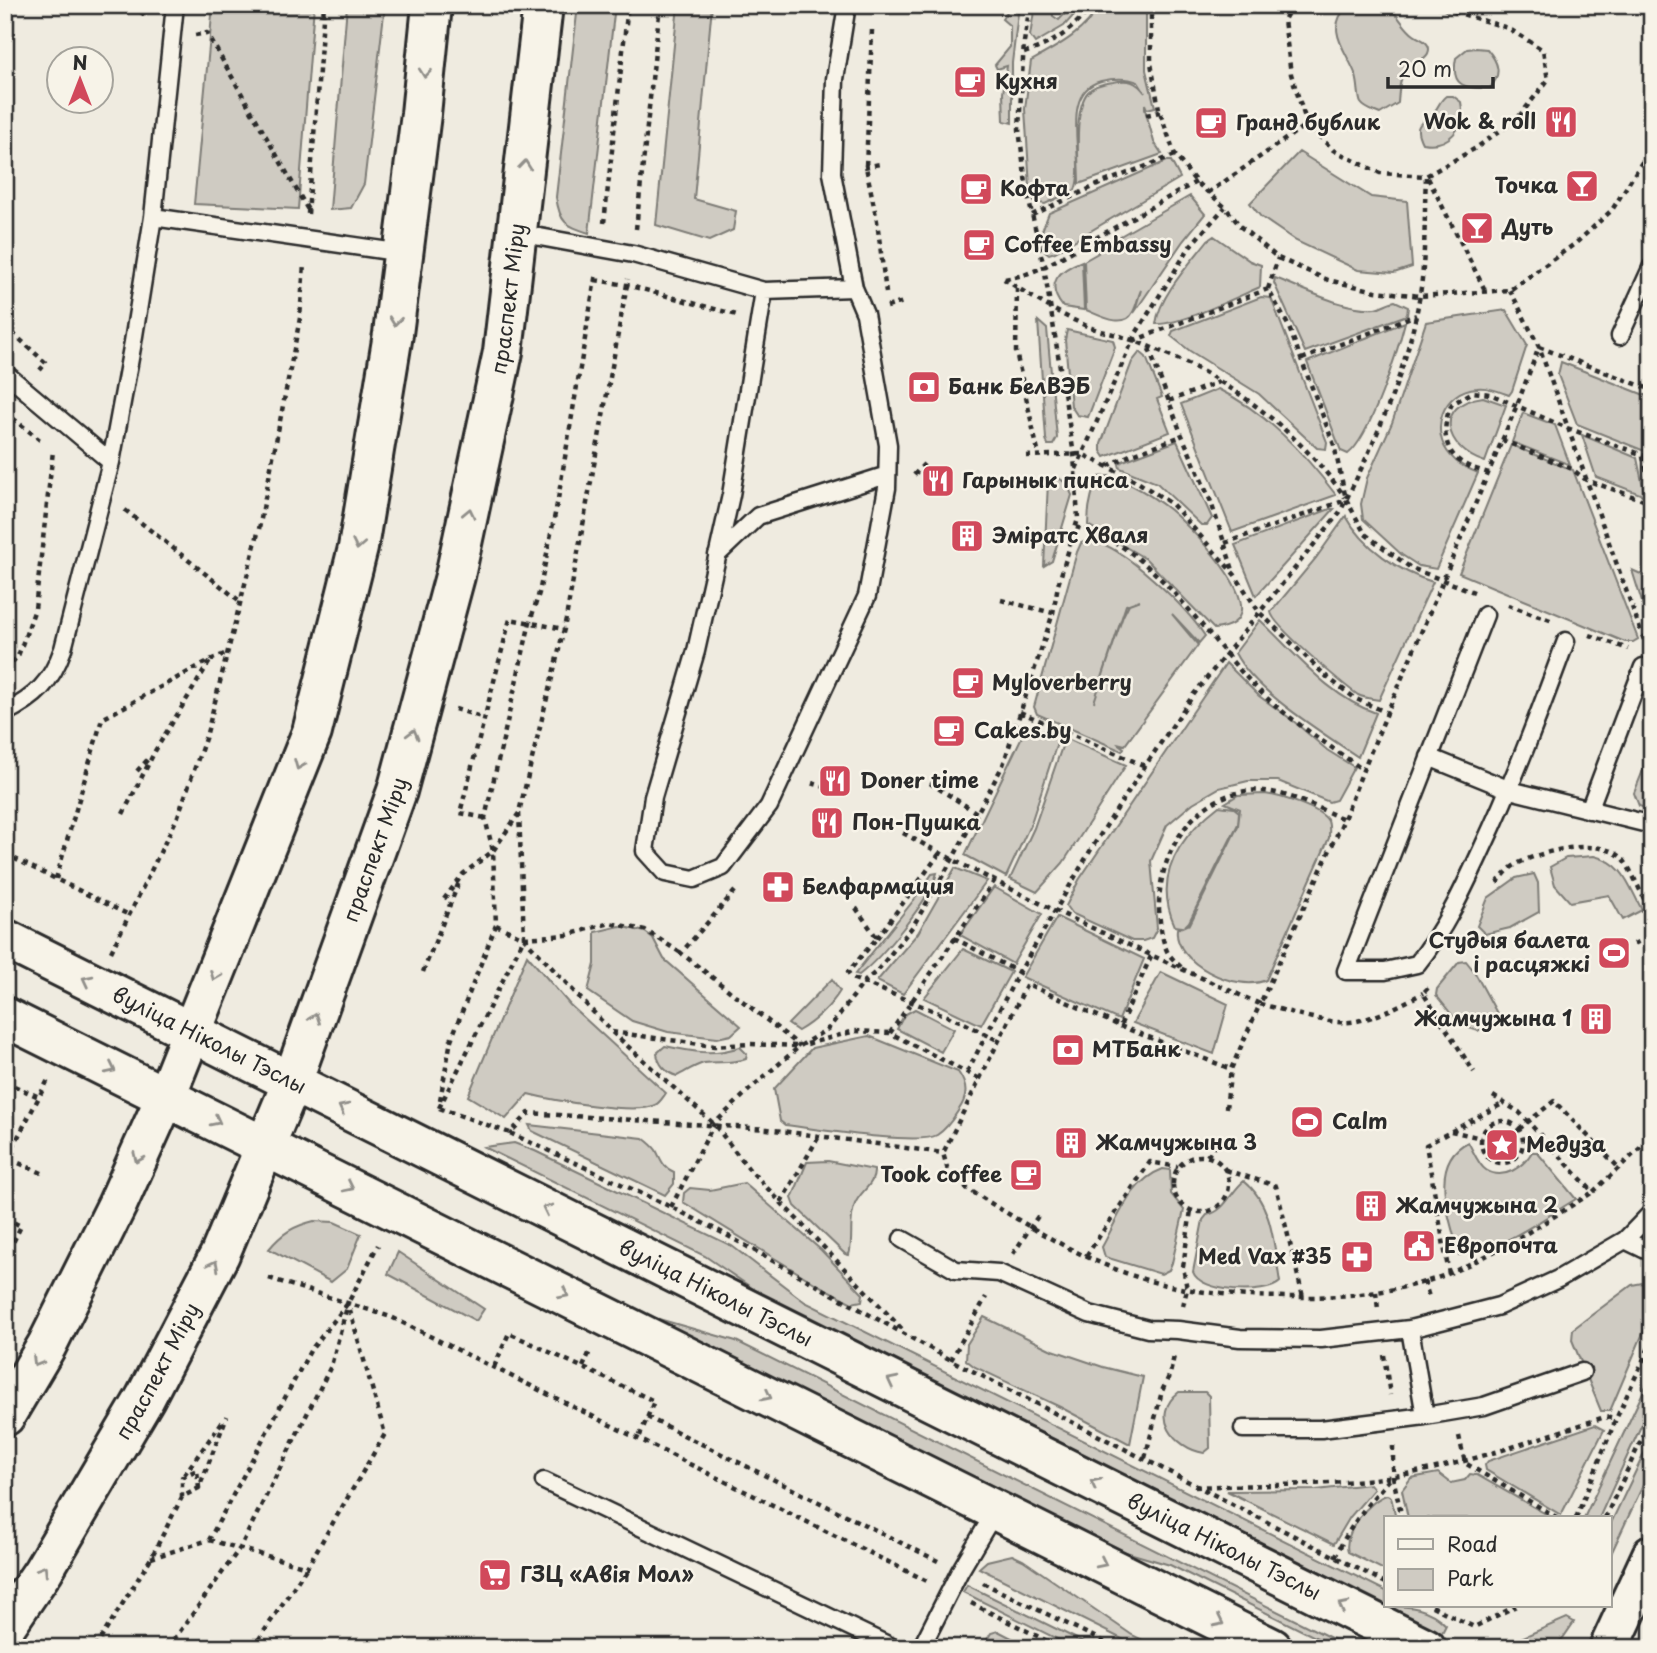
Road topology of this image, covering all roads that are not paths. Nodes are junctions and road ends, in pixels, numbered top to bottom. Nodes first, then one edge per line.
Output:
1 (175, 5) edge
2 (432, 5) edge
3 (543, 5) edge
4 (847, 5) edge
5 (153, 217) junction
6 (518, 233) junction
7 (404, 253) junction
8 (1652, 266) edge
9 (854, 288) junction
10 (764, 291) junction
11 (1620, 336) dead end
12 (5, 373) edge
13 (111, 462) junction
14 (887, 475) junction
15 (718, 555) junction
16 (1485, 615) dead end
17 (1566, 641) dead end
18 (1643, 667) dead end
19 (5, 713) edge
20 (1429, 757) junction
21 (1510, 790) junction
22 (1589, 810) junction
23 (1648, 824) edge
24 (1652, 839) edge
25 (5, 939) edge
26 (5, 1017) edge
27 (192, 1032) junction
28 (292, 1082) junction
29 (166, 1096) junction
30 (266, 1146) junction
31 (1652, 1212) edge
32 (902, 1239) dead end
33 (1625, 1240) junction
34 (1652, 1253) edge
35 (1410, 1329) junction
36 (1582, 1372) dead end
37 (5, 1416) edge
38 (1425, 1416) junction
39 (1243, 1429) dead end
40 (544, 1481) dead end
41 (996, 1510) junction
42 (1652, 1555) edge
43 (5, 1627) edge
44 (894, 1648) edge
45 (921, 1648) edge
46 (1272, 1648) edge
47 (1426, 1648) edge
48 (1609, 1648) edge

1 - 5 lane
2 -> 7 main road
6 -> 3 main road, праспект Міру
4 - 9 lane
5 - 7 lane
5 - 13 lane
6 - 10 lane
28 -> 6 main road, праспект Міру
7 -> 27 main road
8 - 11 lane
9 - 10 lane
9 - 14 lane
10 - 15 lane
12 - 13 lane
13 - 19 lane
14 - 15 lane
14 - 15 lane
16 - 20 lane
17 - 21 lane
18 - 22 lane
20 - 21 lane
20 - 21 lane
21 - 22 lane
22 - 23 lane
23 - 24 lane
27 -> 25 main road, вуліца Ніколы Тэслы
26 -> 29 main road
27 - 28 main road, вуліца Ніколы Тэслы
27 - 29 main road
28 - 30 main road, праспект Міру
47 -> 28 main road, вуліца Ніколы Тэслы
29 -> 30 main road
29 -> 37 main road
30 -> 41 main road
43 -> 30 main road, праспект Міру
31 - 33 lane
32 - 35 lane
33 - 34 lane
33 - 35 lane
35 - 38 lane
36 - 38 lane
38 - 39 lane
40 - 44 lane
41 - 45 lane
41 -> 46 main road
42 - 48 main road

